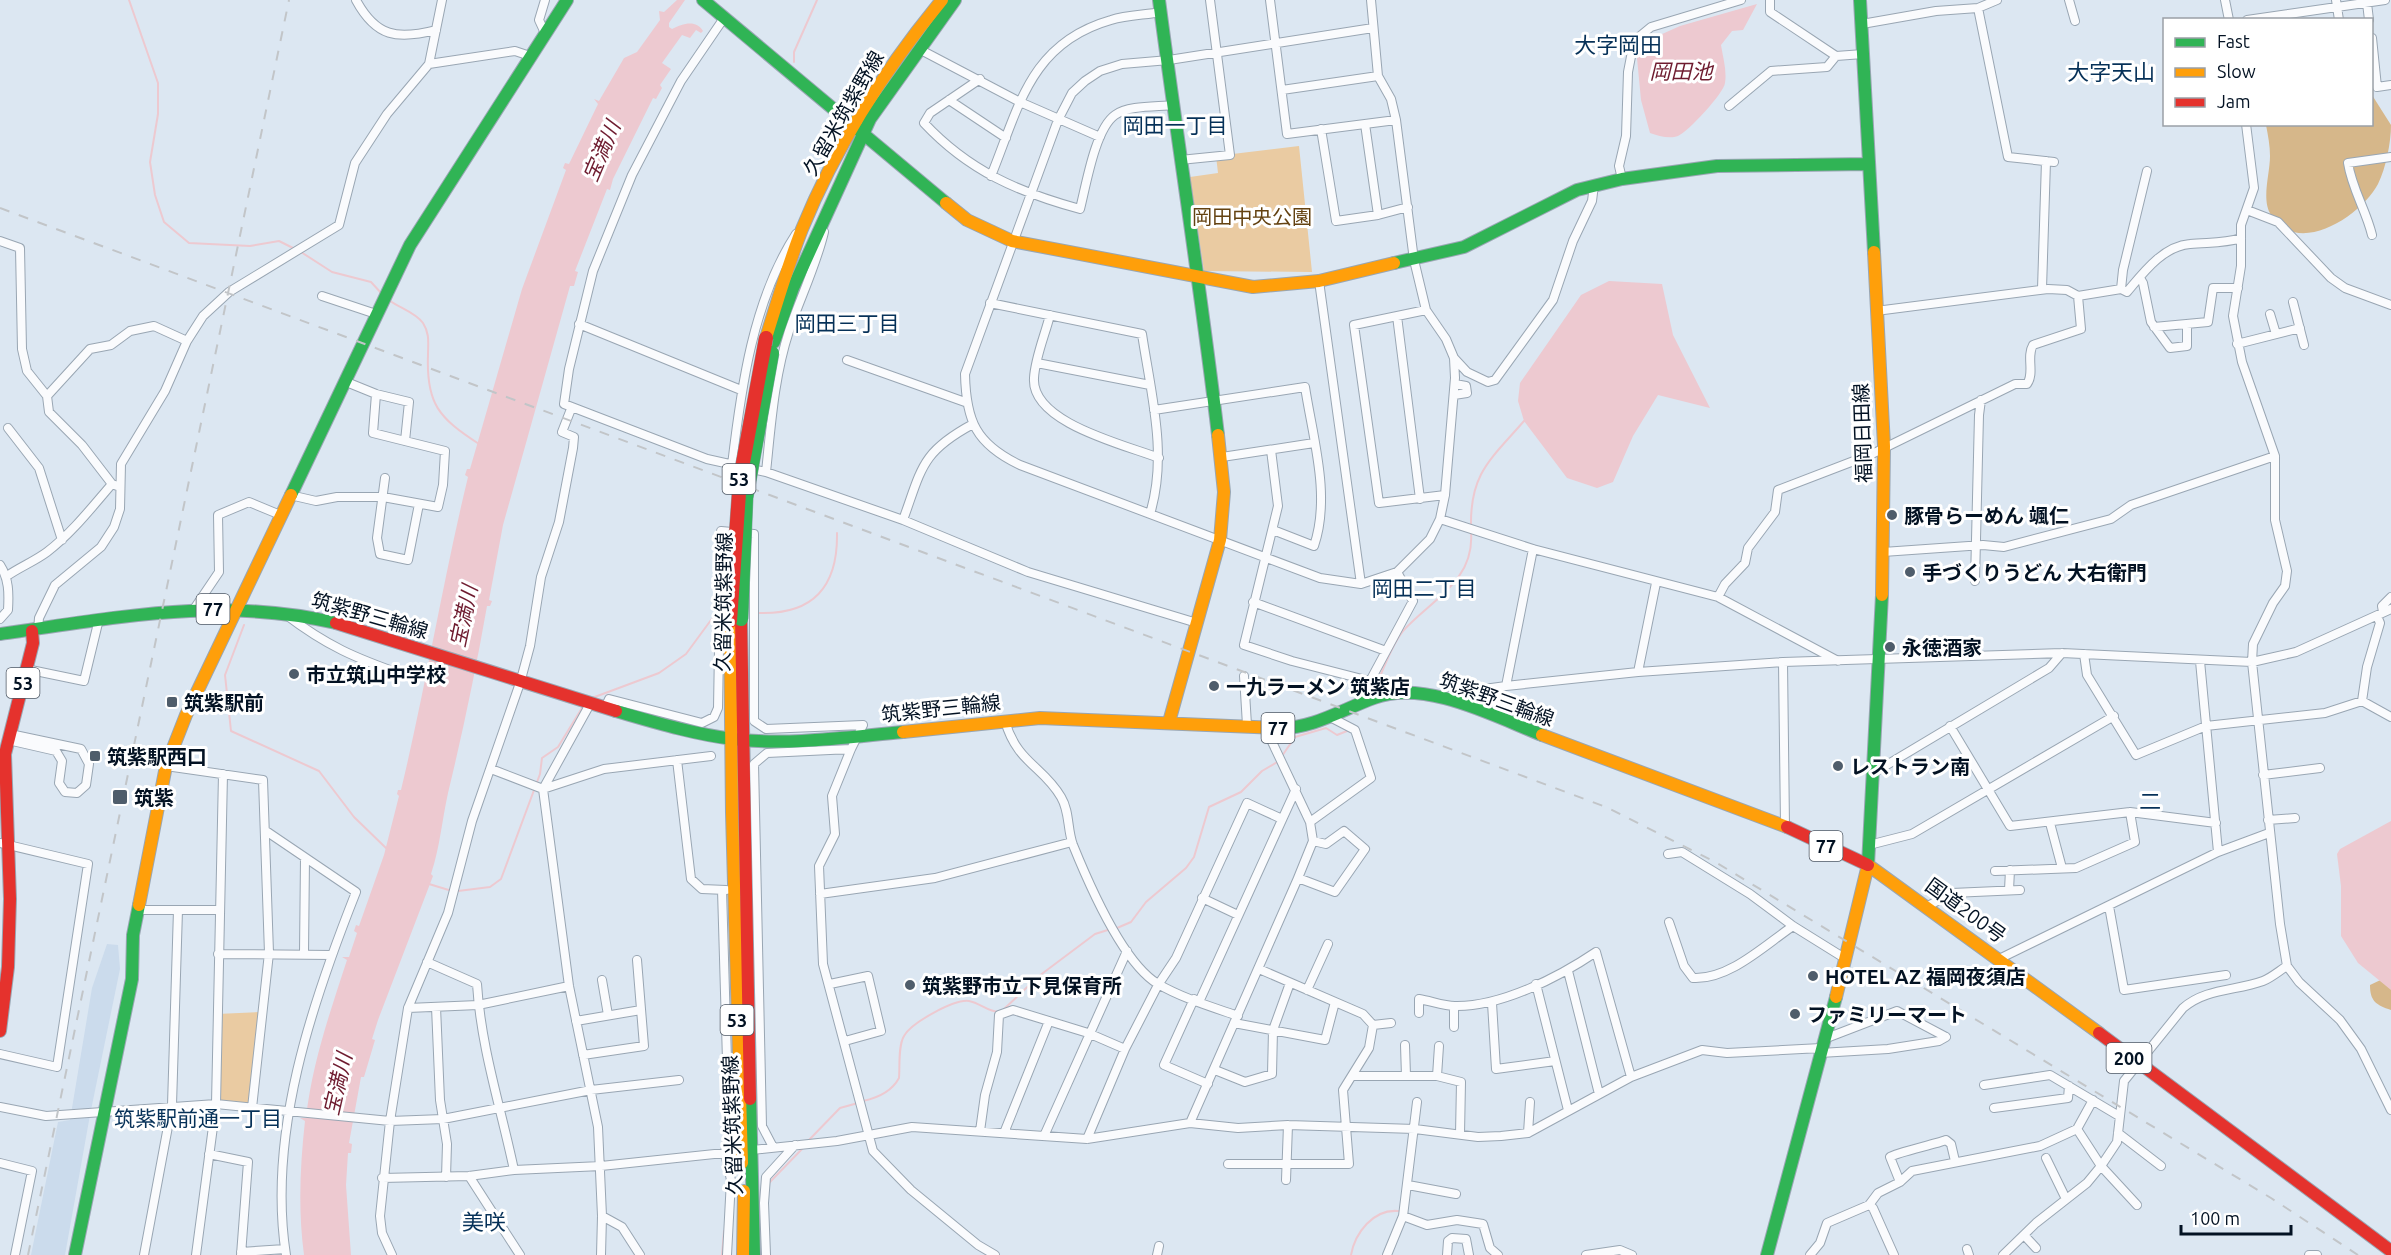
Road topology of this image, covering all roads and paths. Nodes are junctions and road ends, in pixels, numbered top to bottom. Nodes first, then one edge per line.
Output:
1 (356, 0) edge
2 (442, 0) edge
3 (544, 0) edge
4 (567, 0) edge
5 (703, 0) edge
6 (942, 0) edge
7 (955, 0) edge
8 (1210, 0) edge
9 (1270, 0) edge
10 (1371, 0) edge
11 (1741, 0) edge
12 (1770, 0) edge
13 (1860, 0) edge
14 (1949, 0) edge
15 (1997, 0) edge
16 (2069, 0) edge
17 (2225, 0) edge
18 (2385, 0) edge
19 (2337, 3) edge
20 (2367, 3) junction
21 (1160, 6) edge
22 (1978, 8) junction
23 (1949, 10) junction
24 (720, 15) junction
25 (2229, 18) edge
26 (2258, 18) edge
27 (2339, 18) edge
28 (2369, 18) edge
29 (2074, 21) dead end
30 (1862, 24) junction
31 (1372, 27) junction
32 (436, 30) junction
33 (545, 33) junction
34 (1275, 44) junction
35 (2373, 48) edge
36 (919, 49) junction
37 (1217, 50) junction
38 (1863, 54) junction
39 (530, 56) junction
40 (1836, 56) junction
41 (1169, 60) junction
42 (429, 64) junction
43 (1378, 76) junction
44 (980, 79) junction
45 (2391, 85) edge
46 (1282, 90) junction
47 (949, 100) junction
48 (1020, 102) junction
49 (1174, 105) junction
50 (1729, 106) dead end
51 (1058, 120) junction
52 (1396, 120) junction
53 (1365, 124) junction
54 (2246, 126) edge
55 (1322, 129) junction
56 (858, 132) junction
57 (1100, 137) junction
58 (1006, 138) junction
59 (2391, 157) edge
60 (1180, 160) junction
61 (1868, 164) junction
62 (2147, 171) dead end
63 (990, 176) junction
64 (1622, 178) junction
65 (1594, 185) junction
66 (1029, 195) junction
67 (832, 198) junction
68 (1408, 207) junction
69 (2247, 210) junction
70 (808, 214) junction
71 (1378, 215) junction
72 (2372, 235) dead end
73 (2241, 238) junction
74 (0, 241) edge
75 (1012, 241) junction
76 (1414, 260) junction
77 (2140, 278) junction
78 (1200, 279) junction
79 (1319, 281) junction
80 (2238, 288) junction
81 (2121, 289) junction
82 (2042, 290) junction
83 (322, 296) dead end
84 (2078, 296) junction
85 (2293, 302) dead end
86 (990, 303) junction
87 (2391, 305) edge
88 (1426, 310) junction
89 (1876, 311) junction
90 (376, 314) junction
91 (2270, 314) dead end
92 (1050, 315) junction
93 (1397, 316) junction
94 (579, 324) junction
95 (2187, 324) junction
96 (2154, 327) junction
97 (2300, 328) junction
98 (2276, 334) junction
99 (770, 340) junction
100 (187, 341) junction
101 (2237, 344) junction
102 (2304, 345) dead end
103 (1454, 358) junction
104 (847, 360) dead end
105 (1037, 363) junction
106 (344, 381) junction
107 (1455, 384) junction
108 (1150, 385) junction
109 (741, 390) junction
110 (376, 393) junction
111 (1454, 394) junction
112 (47, 396) junction
113 (1214, 400) junction
114 (1981, 400) junction
115 (965, 402) junction
116 (571, 409) junction
117 (1154, 410) junction
118 (973, 424) junction
119 (8, 428) dead end
120 (405, 441) junction
121 (1314, 442) junction
122 (1884, 446) junction
123 (1271, 450) junction
124 (2275, 456) junction
125 (1221, 457) junction
126 (1159, 458) junction
127 (732, 465) junction
128 (766, 472) junction
129 (385, 478) dead end
130 (116, 485) junction
131 (290, 495) junction
132 (1445, 495) junction
133 (383, 497) junction
134 (1420, 499) junction
135 (419, 504) junction
136 (278, 514) dead end
137 (1150, 514) junction
138 (1440, 519) junction
139 (903, 520) junction
140 (1273, 530) junction
141 (62, 540) junction
142 (1220, 540) junction
143 (1977, 545) junction
144 (1533, 549) junction
145 (1883, 552) junction
146 (1267, 558) junction
147 (0, 565) edge
148 (1396, 572) junction
149 (7, 576) junction
150 (1975, 581) dead end
151 (1656, 583) junction
152 (1361, 584) junction
153 (1718, 597) junction
154 (2391, 597) edge
155 (1253, 602) junction
156 (194, 609) junction
157 (237, 610) junction
158 (2384, 612) edge
159 (283, 613) junction
160 (0, 619) edge
161 (99, 619) junction
162 (1197, 623) junction
163 (35, 631) junction
164 (0, 634) edge
165 (1386, 651) junction
166 (2062, 653) junction
167 (2084, 654) junction
168 (1838, 661) junction
169 (1879, 661) junction
170 (2200, 661) junction
171 (1783, 662) junction
172 (2252, 662) junction
173 (26, 669) junction
174 (1638, 672) junction
175 (404, 675) dead end
176 (1244, 676) dead end
177 (1370, 681) junction
178 (520, 683) junction
179 (1506, 686) junction
180 (1376, 697) junction
181 (1445, 698) junction
182 (2362, 701) junction
183 (590, 704) junction
184 (605, 708) junction
185 (2114, 716) junction
186 (1330, 717) junction
187 (2391, 717) edge
188 (2257, 720) junction
189 (1005, 721) junction
190 (1169, 722) junction
191 (1247, 725) junction
192 (1950, 726) junction
193 (2206, 726) junction
194 (1265, 728) junction
195 (7, 736) edge
196 (737, 739) junction
197 (854, 742) junction
198 (711, 756) dead end
199 (677, 760) junction
200 (166, 766) junction
201 (2320, 768) dead end
202 (491, 769) junction
203 (1875, 772) junction
204 (223, 774) junction
205 (2263, 775) junction
206 (543, 789) junction
207 (1296, 789) junction
208 (1990, 790) junction
209 (2130, 812) junction
210 (2295, 818) dead end
211 (1282, 819) junction
212 (2268, 820) junction
213 (1310, 822) junction
214 (2050, 823) junction
215 (2216, 823) junction
216 (1785, 826) junction
217 (266, 831) junction
218 (2269, 833) junction
219 (1313, 841) junction
220 (1072, 842) junction
221 (4, 844) edge
222 (1869, 845) junction
223 (2218, 852) junction
224 (1668, 854) dead end
225 (305, 858) junction
226 (1868, 865) junction
227 (2062, 868) junction
228 (2010, 870) junction
229 (1995, 871) dead end
230 (1298, 878) junction
231 (733, 889) junction
232 (2009, 890) junction
233 (2020, 890) dead end
234 (820, 894) junction
235 (1202, 898) junction
236 (1928, 906) junction
237 (2109, 906) junction
238 (138, 910) junction
239 (178, 910) junction
240 (219, 910) junction
241 (1238, 915) junction
242 (1669, 922) dead end
243 (1793, 926) junction
244 (1328, 944) dead end
245 (1127, 951) junction
246 (269, 953) junction
247 (304, 953) junction
248 (218, 954) junction
249 (332, 955) junction
250 (1846, 959) junction
251 (2000, 959) junction
252 (637, 960) dead end
253 (426, 962) junction
254 (2287, 966) junction
255 (4, 967) edge
256 (1259, 969) junction
257 (1568, 971) junction
258 (2226, 975) dead end
259 (602, 980) dead end
260 (1290, 983) junction
261 (830, 984) junction
262 (1536, 984) junction
263 (1158, 985) junction
264 (569, 986) junction
265 (1307, 990) junction
266 (1196, 1001) junction
267 (1335, 1002) junction
268 (1492, 1003) junction
269 (478, 1005) junction
270 (1454, 1006) junction
271 (436, 1007) junction
272 (408, 1008) junction
273 (641, 1010) junction
274 (1419, 1012) dead end
275 (608, 1016) junction
276 (1236, 1020) junction
277 (576, 1021) junction
278 (1049, 1021) junction
279 (1391, 1023) dead end
280 (1373, 1025) junction
281 (1454, 1027) dead end
282 (1273, 1030) junction
283 (0, 1031) edge
284 (1088, 1033) junction
285 (845, 1041) junction
286 (1405, 1045) dead end
287 (1439, 1046) dead end
288 (1822, 1047) junction
289 (1125, 1049) junction
290 (0, 1054) edge
291 (583, 1055) junction
292 (1555, 1061) junction
293 (2137, 1064) junction
294 (1215, 1070) junction
295 (1352, 1076) junction
296 (1406, 1076) junction
297 (1437, 1076) junction
298 (1630, 1077) junction
299 (679, 1080) dead end
300 (1208, 1084) junction
301 (1984, 1085) dead end
302 (2069, 1086) junction
303 (591, 1090) junction
304 (1599, 1094) junction
305 (2093, 1100) junction
306 (1417, 1102) dead end
307 (1530, 1102) dead end
308 (216, 1104) junction
309 (172, 1105) junction
310 (500, 1106) junction
311 (0, 1107) edge
312 (1995, 1107) dead end
313 (252, 1108) junction
314 (104, 1110) junction
315 (1568, 1110) junction
316 (2391, 1110) edge
317 (293, 1112) junction
318 (2119, 1116) junction
319 (444, 1119) junction
320 (390, 1121) junction
321 (1190, 1123) junction
322 (1288, 1125) junction
323 (1347, 1128) junction
324 (1415, 1129) junction
325 (2077, 1129) junction
326 (980, 1131) junction
327 (1528, 1132) junction
328 (1004, 1133) junction
329 (2118, 1133) junction
330 (871, 1134) junction
331 (1460, 1134) junction
332 (1044, 1136) junction
333 (1087, 1139) junction
334 (795, 1145) junction
335 (773, 1147) junction
336 (746, 1150) junction
337 (725, 1153) junction
338 (209, 1155) junction
339 (2046, 1158) dead end
340 (1955, 1161) junction
341 (0, 1163) edge
342 (1228, 1164) dead end
343 (1287, 1164) junction
344 (601, 1166) junction
345 (2101, 1166) junction
346 (2161, 1166) dead end
347 (514, 1170) junction
348 (469, 1176) junction
349 (446, 1177) junction
350 (382, 1178) junction
351 (1286, 1180) dead end
352 (1900, 1182) junction
353 (1408, 1185) junction
354 (1456, 1194) dead end
355 (2066, 1199) junction
356 (1869, 1205) junction
357 (2137, 1205) dead end
358 (602, 1216) junction
359 (1403, 1216) junction
360 (2024, 1235) junction
361 (2036, 1248) dead end
362 (2391, 1251) edge
363 (286, 1252) edge
364 (241, 1253) edge
365 (15, 1255) edge
366 (75, 1255) edge
367 (144, 1255) edge
368 (196, 1255) edge
369 (392, 1255) edge
370 (520, 1255) edge
371 (601, 1255) edge
372 (640, 1255) edge
373 (727, 1255) edge
374 (743, 1255) edge
375 (754, 1255) edge
376 (766, 1255) edge
377 (995, 1255) edge
378 (1388, 1255) edge
379 (1447, 1255) edge
380 (1468, 1255) edge
381 (1498, 1255) edge
382 (1586, 1255) edge
383 (1632, 1255) edge
384 (1767, 1255) edge
385 (1810, 1255) edge
386 (1894, 1255) edge
387 (2003, 1255) edge
388 (2309, 1255) edge
389 (2317, 1255) edge

1 - 32 street
2 - 32 street
3 - 33 street
4 - 33 main road
5 - 24 main road
6 - 56 main road, 久留米筑紫野線 / 53
7 - 36 main road, 久留米筑紫野線 / 53
8 - 37 street
9 - 34 street
10 - 31 street
11 - 64 street
12 - 40 street
13 - 30 main road, 福岡日田線
14 - 23 street
15 - 22 street
16 - 29 street
17 - 25 street
18 - 20 street
19 - 20 street
19 - 26 street
19 - 27 street
20 - 28 street
21 - 41 main road
21 - 48 street
22 - 23 street
22 - 82 street
23 - 30 street
24 - 56 main road
24 - 94 street
30 - 38 main road, 福岡日田線
31 - 34 street
31 - 43 street
32 - 42 street
33 - 39 main road
34 - 37 street
34 - 46 street
35 - 45 street
36 - 44 street
36 - 56 main road, 久留米筑紫野線 / 53
37 - 41 street
37 - 60 street
38 - 40 street
38 - 61 main road, 福岡日田線
39 - 42 street
39 - 90 main road
40 - 50 street
41 - 49 main road
41 - 51 street
42 - 100 street
43 - 46 street
43 - 52 street
44 - 47 street
44 - 48 street
46 - 55 street
47 - 58 street
47 - 63 street
48 - 51 street
48 - 58 street
49 - 57 street
49 - 60 main road
51 - 57 street
51 - 66 street
52 - 53 street
52 - 68 street
53 - 55 street
53 - 71 street
54 - 69 street
55 - 71 street
56 - 67 main road, 久留米筑紫野線 / 53
56 - 70 main road, 久留米筑紫野線 / 53
56 - 75 main road
57 - 66 street
58 - 63 street
59 - 72 street
60 - 78 main road
61 - 64 main road
61 - 89 main road, 福岡日田線
62 - 81 street
63 - 66 street
64 - 65 main road
65 - 76 main road
65 - 103 street
66 - 75 street
67 - 99 main road, 久留米筑紫野線 / 53
67 - 128 street
68 - 71 street
68 - 76 street
69 - 73 street
69 - 87 street
70 - 99 main road, 久留米筑紫野線 / 53
70 - 109 street
73 - 77 street
73 - 80 street
74 - 112 street
75 - 78 main road
75 - 86 street
76 - 79 main road
76 - 88 street
77 - 81 street
77 - 96 street
78 - 79 main road
78 - 113 main road
79 - 152 street
80 - 95 street
80 - 101 street
81 - 84 street
82 - 84 street
82 - 89 street
83 - 90 street
84 - 114 street
85 - 97 street
86 - 92 street
86 - 115 street
88 - 93 street
88 - 103 street
89 - 122 main road, 福岡日田線
90 - 106 main road
91 - 98 street
92 - 105 street
92 - 108 street
93 - 134 street
93 - 134 street
94 - 109 street
94 - 116 street
95 - 96 street
95 - 96 street
97 - 98 street
97 - 102 street
98 - 101 street
99 - 196 main road, 久留米筑紫野線 / 53, bridge
100 - 112 street
100 - 130 street
101 - 124 street
103 - 107 street
104 - 115 street
105 - 108 street
105 - 126 street
106 - 110 street
106 - 131 main road
107 - 111 street
107 - 111 street
108 - 117 street
109 - 127 street
110 - 120 street
110 - 120 street
111 - 132 street
112 - 130 street
113 - 117 street
113 - 121 street
113 - 125 main road
114 - 122 street
114 - 143 street
115 - 118 street
116 - 127 street
116 - 178 street
117 - 126 street
118 - 137 street
118 - 139 street
119 - 141 street
120 - 135 street
121 - 123 street
121 - 140 street
122 - 145 main road, 福岡日田線
122 - 153 street
123 - 125 street
123 - 140 street
124 - 143 street
124 - 172 street
125 - 142 main road
126 - 137 street
127 - 128 street
128 - 139 street
129 - 133 street
130 - 141 street
130 - 163 street
131 - 133 street
131 - 157 main road
132 - 134 street
132 - 138 street
133 - 135 street
133 - 135 street
136 - 156 street
137 - 142 street
138 - 144 street
138 - 148 street
139 - 162 street
140 - 146 street
141 - 149 street
142 - 146 street
142 - 162 main road
143 - 145 street
143 - 150 street
144 - 151 street
144 - 179 street
145 - 169 main road, 福岡日田線
146 - 152 street
146 - 155 street
147 - 149 street
148 - 152 street
148 - 165 street
149 - 160 street
151 - 153 street
151 - 174 street
153 - 168 street
154 - 158 street
155 - 165 street
155 - 177 street
156 - 157 main road, 筑紫野三輪線 / 77
156 - 161 main road, 筑紫野三輪線 / 77
157 - 159 main road, 筑紫野三輪線 / 77
157 - 200 main road
158 - 172 street
158 - 182 street
159 - 175 street
159 - 178 main road, 筑紫野三輪線 / 77
161 - 163 main road, 筑紫野三輪線 / 77
161 - 173 street
162 - 190 main road
163 - 164 main road, 筑紫野三輪線 / 77
163 - 173 main road, 53
165 - 177 street
166 - 167 street
166 - 169 street
166 - 192 street
167 - 170 street
167 - 185 street
168 - 169 street
168 - 171 street
169 - 203 main road, 福岡日田線
170 - 172 street
170 - 193 street
171 - 174 street
171 - 216 street
172 - 188 street
173 - 195 main road, 53
174 - 179 street
176 - 191 street
177 - 180 street
178 - 183 main road, 筑紫野三輪線 / 77
178 - 202 street
179 - 181 street
180 - 181 main road, 筑紫野三輪線 / 77
180 - 186 main road, 筑紫野三輪線 / 77
181 - 216 main road, 筑紫野三輪線 / 77
182 - 187 street
182 - 188 street
183 - 184 main road, 筑紫野三輪線 / 77
183 - 206 street
184 - 196 main road, 筑紫野三輪線 / 77
184 - 197 street
185 - 193 street
185 - 208 street
186 - 194 main road, 筑紫野三輪線 / 77
186 - 213 street
188 - 193 street
188 - 205 street
189 - 190 main road, 筑紫野三輪線 / 77
189 - 197 main road, 筑紫野三輪線 / 77
189 - 220 street
190 - 191 main road, 筑紫野三輪線 / 77
191 - 194 main road, 筑紫野三輪線 / 77
192 - 203 street
192 - 208 street
193 - 215 street
194 - 207 street
195 - 195 street
195 - 221 main road, 53
196 - 197 main road, 筑紫野三輪線 / 77
196 - 231 main road, 久留米筑紫野線 / 53
197 - 234 street
197 - 335 street
198 - 199 street
199 - 206 street
199 - 231 street
200 - 204 street
200 - 238 main road
201 - 205 street
202 - 206 street
202 - 253 street
203 - 222 main road, 福岡日田線
204 - 217 street
204 - 240 street
205 - 212 street
206 - 264 street
207 - 211 street
207 - 213 street
208 - 214 street
208 - 222 street
209 - 214 street
209 - 215 street
209 - 227 street
210 - 212 street
211 - 235 street
211 - 241 street
212 - 218 street
213 - 219 street
214 - 227 street
215 - 223 street
216 - 226 main road, 筑紫野三輪線 / 77
217 - 225 street
217 - 246 street
218 - 223 street
218 - 254 street
219 - 230 street
219 - 230 street
220 - 234 street
220 - 245 street
221 - 255 main road, 53
221 - 290 street
222 - 226 main road, 福岡日田線
223 - 237 street
224 - 243 street
225 - 247 street
225 - 249 street
226 - 236 main road, 国道200号 / 200
226 - 250 main road
227 - 228 street
228 - 229 street
228 - 232 street
230 - 256 street
231 - 336 main road, 久留米筑紫野線 / 53
231 - 337 street
232 - 233 street
232 - 236 street
234 - 261 street
235 - 241 street
235 - 263 street
236 - 251 main road, 国道200号 / 200
237 - 251 street
237 - 258 street
238 - 239 street
238 - 314 main road
239 - 240 street
239 - 309 street
240 - 248 street
241 - 266 street
242 - 243 street
243 - 250 street
244 - 265 street
245 - 263 street
245 - 284 street
246 - 247 street
246 - 248 street
246 - 313 street
247 - 249 street
248 - 308 street
249 - 317 street
250 - 288 main road
251 - 293 main road, 国道200号 / 200
252 - 273 street
253 - 269 street
253 - 272 street
254 - 293 street
254 - 316 street
255 - 283 main road, 53
256 - 260 street
256 - 276 street
257 - 262 street
257 - 298 street
257 - 304 street
259 - 275 street
260 - 265 street
260 - 282 street
261 - 285 street
261 - 285 street
262 - 268 street
262 - 292 street
263 - 266 street
263 - 289 street
264 - 269 street
264 - 277 street
265 - 267 street
266 - 276 street
266 - 300 street
267 - 280 street
267 - 282 street
268 - 270 street
268 - 292 street
269 - 271 street
269 - 310 street
270 - 274 street
270 - 281 street
271 - 272 street
271 - 319 street
272 - 320 street
273 - 275 street
273 - 291 street
275 - 277 street
276 - 282 street
276 - 294 street
277 - 291 street
278 - 284 street
278 - 326 street
278 - 328 street
279 - 280 street
280 - 295 street
282 - 294 street
284 - 289 street
284 - 332 street
285 - 330 street
286 - 296 street
287 - 297 street
288 - 288 street
288 - 298 street
288 - 384 main road
289 - 333 street
291 - 303 street
292 - 315 street
293 - 318 street
293 - 362 main road, 国道200号 / 200
294 - 300 street
295 - 296 street
295 - 323 street
296 - 297 street
297 - 331 street
298 - 304 street
299 - 303 street
300 - 321 street
301 - 302 street
302 - 305 street
302 - 312 street
303 - 310 street
303 - 344 street
304 - 315 street
305 - 318 street
305 - 325 street
306 - 324 street
307 - 327 street
308 - 309 street
308 - 313 street
308 - 338 street
309 - 314 street
309 - 367 street
310 - 319 street
310 - 347 street
311 - 314 street
313 - 317 street
314 - 366 main road
315 - 327 street
317 - 320 street
317 - 363 street
318 - 329 street
319 - 320 street
319 - 349 street
320 - 350 street
321 - 322 street
321 - 333 street
322 - 323 street
322 - 343 street
323 - 324 street
323 - 343 street
324 - 331 street
324 - 353 street
325 - 340 street
325 - 345 street
326 - 328 street
326 - 330 street
327 - 331 street
328 - 332 street
329 - 345 street
329 - 346 street
330 - 334 street
330 - 377 street
332 - 333 street
334 - 335 street
334 - 376 street
335 - 336 street
336 - 337 street
336 - 374 main road, 久留米筑紫野線 / 53
336 - 375 main road, 久留米筑紫野線 / 53
337 - 344 street
337 - 373 street
338 - 364 street
338 - 368 street
339 - 355 street
340 - 352 street
340 - 352 street
341 - 365 street
342 - 343 street
343 - 351 street
344 - 347 street
344 - 358 street
345 - 355 street
345 - 357 street
347 - 348 street
348 - 349 street
348 - 370 street
349 - 350 street
350 - 369 street
352 - 356 street
353 - 354 street
353 - 359 street
355 - 360 street
356 - 385 street
356 - 386 street
358 - 371 street
358 - 372 street
359 - 378 street
359 - 381 street
360 - 361 street
360 - 387 street
363 - 364 street
379 - 380 street
382 - 383 street
388 - 389 street

